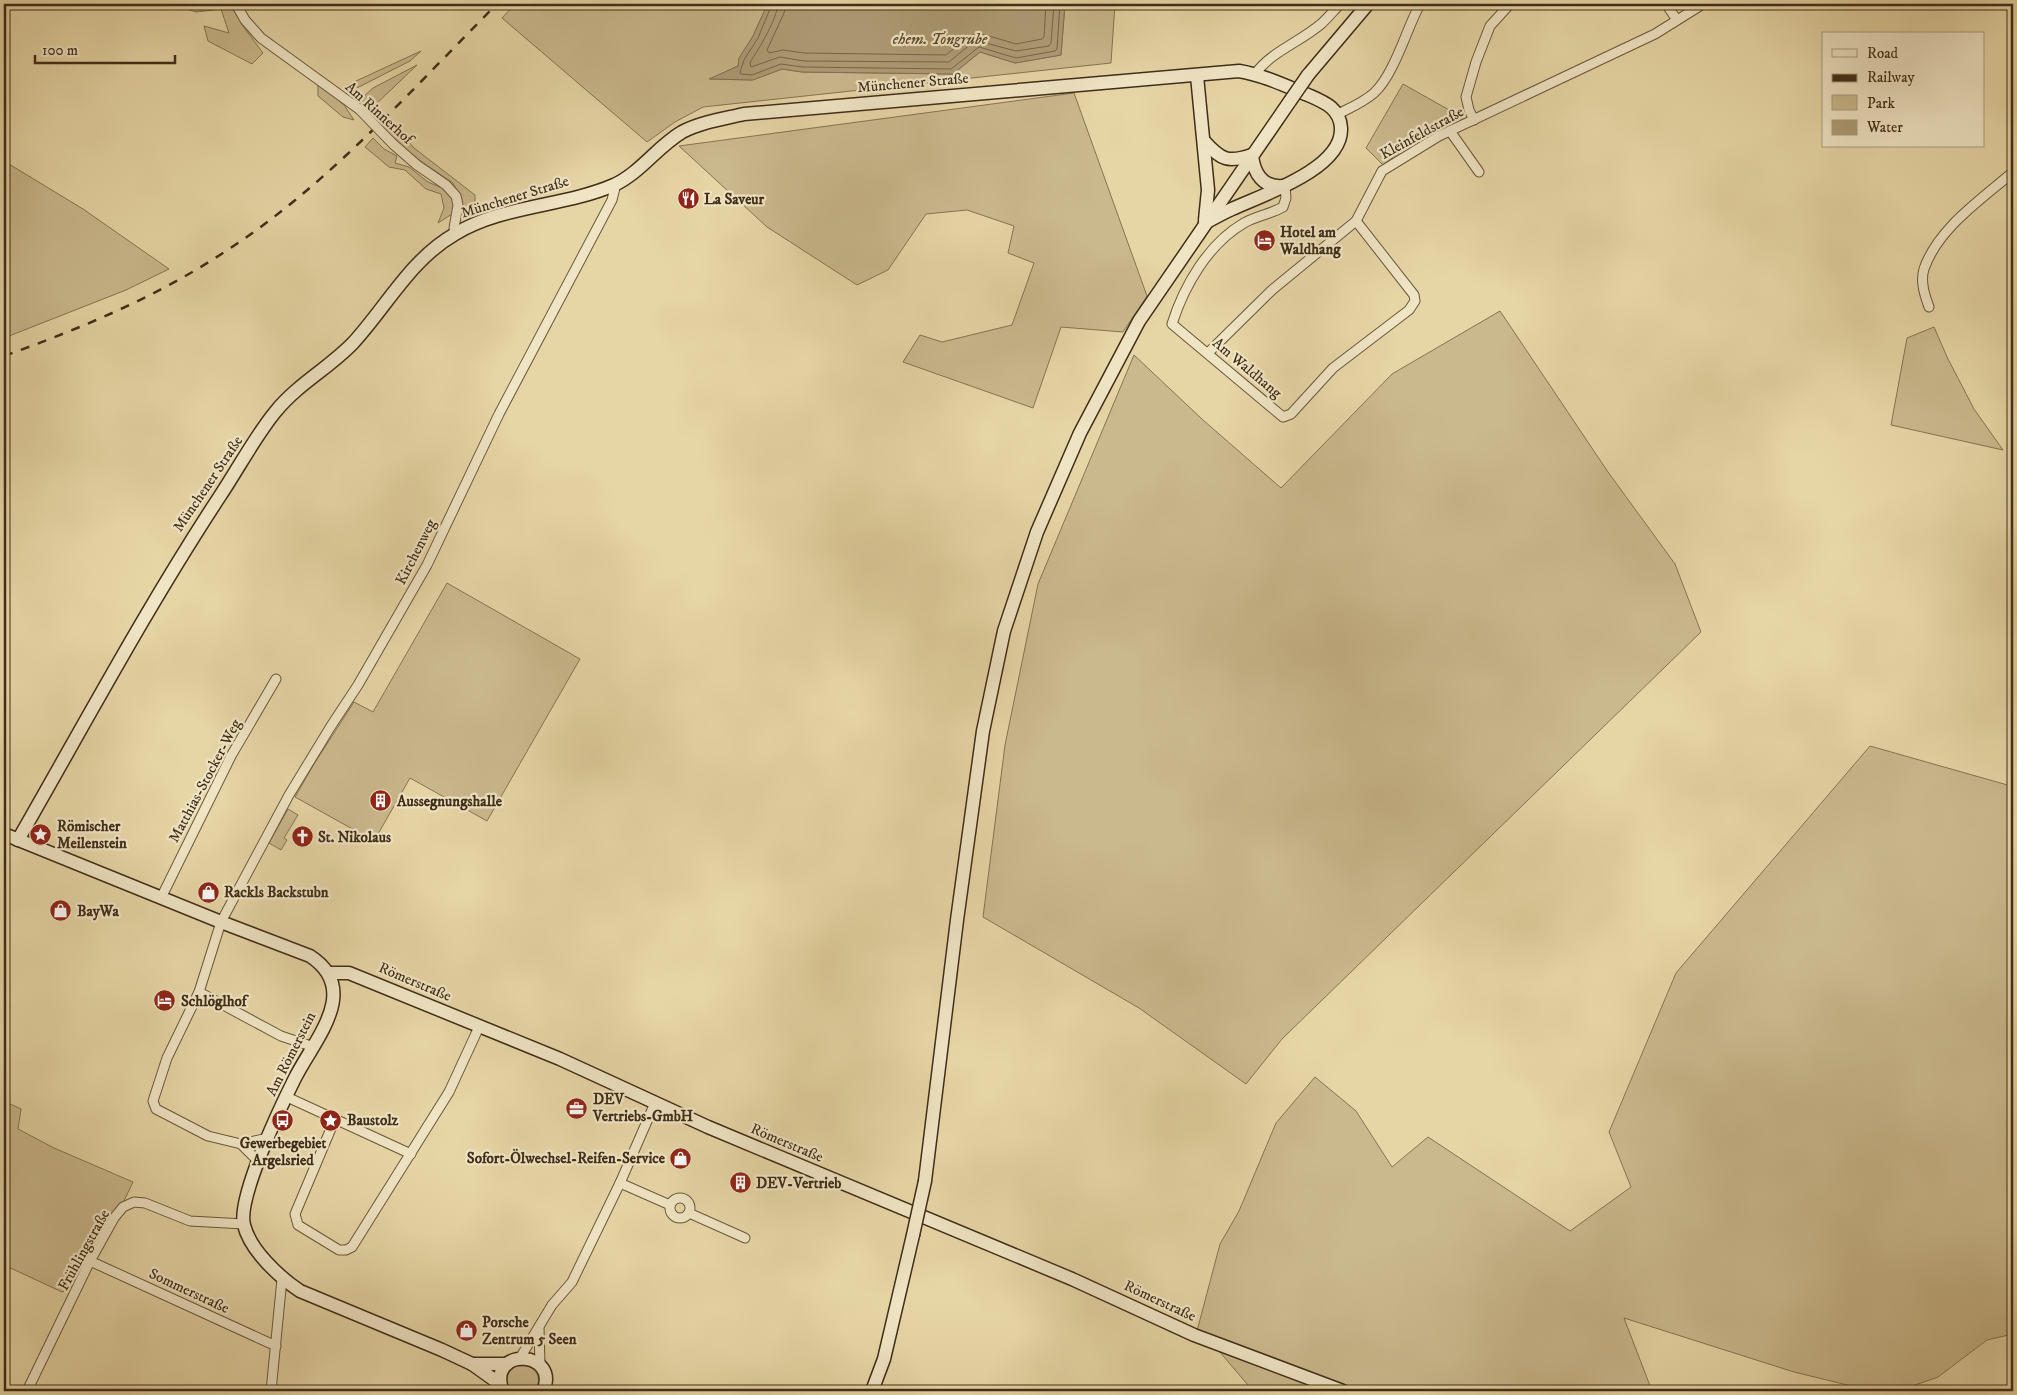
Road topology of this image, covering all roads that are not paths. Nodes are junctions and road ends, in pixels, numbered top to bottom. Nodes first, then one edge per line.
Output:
1 (236, 4) edge
2 (1340, 4) edge
3 (1368, 4) edge
4 (1420, 4) edge
5 (1510, 4) edge
6 (1666, 4) edge
7 (1702, 4) edge
8 (1677, 20) junction
9 (1255, 74) junction
10 (1198, 76) junction
11 (1338, 114) junction
12 (1474, 120) junction
13 (1450, 132) junction
14 (1204, 141) junction
15 (1252, 156) junction
16 (1479, 172) dead end
17 (2013, 172) edge
18 (616, 184) junction
19 (1285, 186) junction
20 (1356, 221) junction
21 (1205, 223) junction
22 (457, 232) junction
23 (1929, 307) dead end
24 (1208, 353) junction
25 (276, 679) dead end
26 (4, 834) edge
27 (18, 840) junction
28 (161, 898) junction
29 (221, 922) junction
30 (329, 973) junction
31 (199, 992) junction
32 (479, 1027) junction
33 (314, 1047) junction
34 (287, 1096) junction
35 (655, 1103) junction
36 (335, 1119) junction
37 (268, 1138) junction
38 (242, 1144) junction
39 (410, 1154) junction
40 (259, 1162) junction
41 (620, 1183) junction
42 (670, 1205) junction
43 (689, 1213) junction
44 (244, 1224) junction
45 (745, 1238) dead end
46 (90, 1260) junction
47 (282, 1279) junction
48 (540, 1328) junction
49 (276, 1346) junction
50 (520, 1358) junction
51 (472, 1364) junction
52 (507, 1364) junction
53 (540, 1365) junction
54 (501, 1387) edge
55 (547, 1388) edge
56 (27, 1391) edge
57 (271, 1391) edge
58 (872, 1391) edge
59 (1343, 1391) edge

1 - 22 street, Am Rinnerhof, bridge
2 - 9 street
3 - 15 street, bridge
4 - 11 street
5 - 12 street
6 - 8 street
7 - 8 street, Kleinfeldstraße
8 - 12 street, Kleinfeldstraße
9 - 10 street, Münchener Straße
9 - 11 street, Münchener Straße
10 - 14 street
10 - 18 street, Münchener Straße
11 - 19 street
12 - 13 street, Kleinfeldstraße
13 - 16 street
13 - 20 street, Kleinfeldstraße
14 - 15 street
14 - 21 street
15 - 19 street
15 - 21 street
17 - 23 street
18 - 22 street, Münchener Straße
18 - 29 street, Kirchenweg
19 - 21 street
19 - 24 street, Am Waldhang
20 - 24 street, Kleinfeldstraße
20 - 24 street, Am Waldhang
21 - 58 street, bridge
22 - 27 street, Münchener Straße
25 - 28 street, Matthias-Stocker-Weg
26 - 27 street
27 - 28 street
28 - 29 street
29 - 30 street
29 - 31 street, Kirchenweg
30 - 32 street, Römerstraße
30 - 33 street, Am Römerstein
31 - 33 street
31 - 38 street, Kirchenweg
32 - 35 street, Römerstraße
32 - 39 street
33 - 34 street, Am Römerstein
34 - 36 street
34 - 37 street, Am Römerstein
35 - 41 street
35 - 59 street, Römerstraße
36 - 39 street
36 - 39 street
37 - 38 street
37 - 40 street, Am Römerstein
38 - 40 street
40 - 44 street, Am Römerstein
41 - 42 street
41 - 48 street
42 - 43 street
42 - 43 street
43 - 45 street
44 - 46 street, Frühlingstraße
44 - 47 street
46 - 49 street, Sommerstraße
46 - 56 street, Frühlingstraße
47 - 49 street
47 - 51 street
48 - 50 street
48 - 53 street
49 - 57 street
50 - 52 street
50 - 53 street
51 - 52 street
51 - 54 street
52 - 54 street
53 - 55 street

